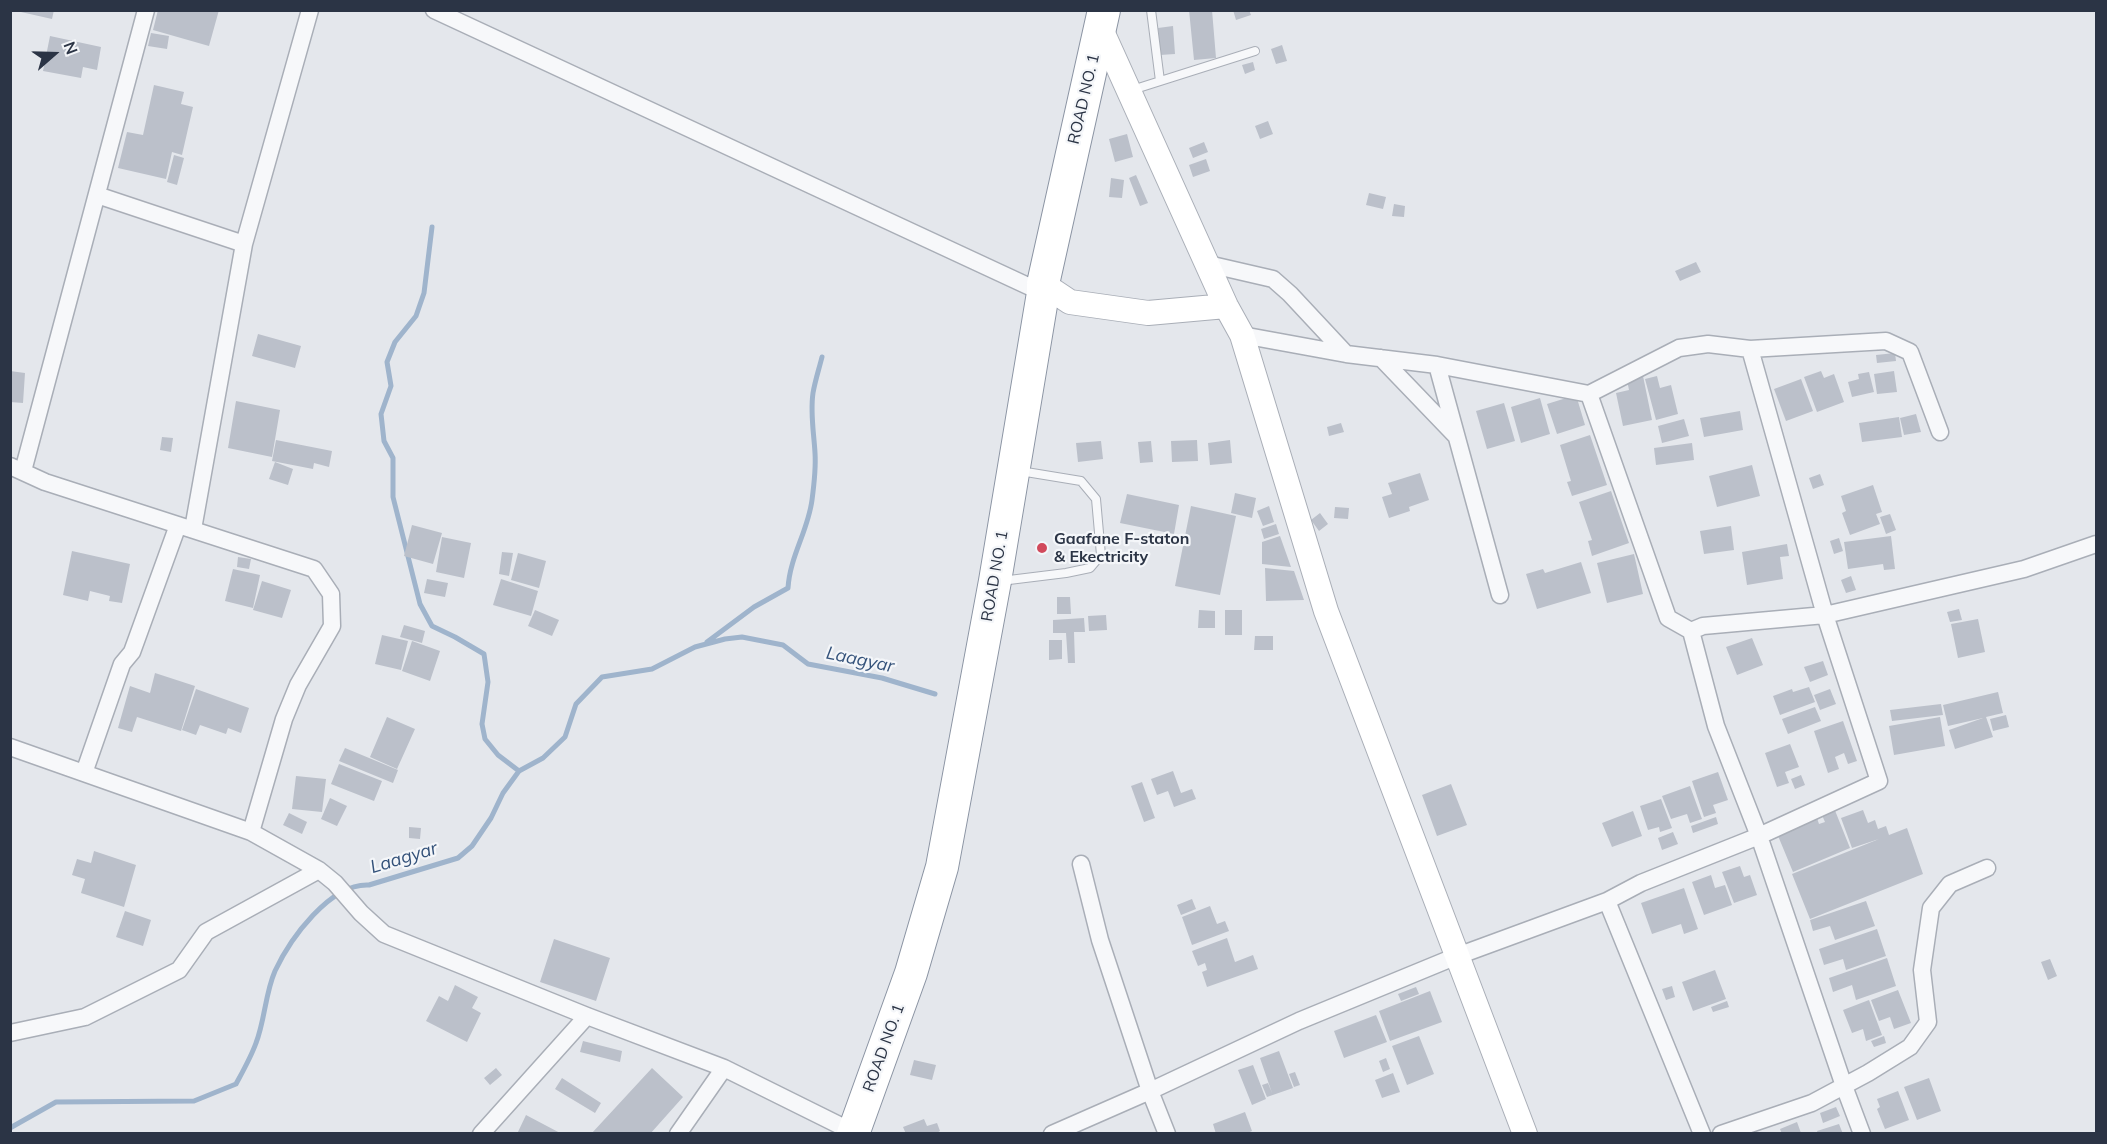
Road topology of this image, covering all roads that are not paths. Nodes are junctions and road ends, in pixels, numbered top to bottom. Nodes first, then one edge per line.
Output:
1 (146, 10) edge
2 (310, 10) edge
3 (434, 10) edge
4 (1151, 10) edge
5 (1102, 19) edge
6 (1256, 51) dead end
7 (1160, 81) junction
8 (1129, 91) junction
9 (97, 195) junction
10 (244, 244) junction
11 (1208, 264) junction
12 (1043, 288) junction
13 (1226, 306) junction
14 (1242, 335) junction
15 (1750, 349) junction
16 (1346, 354) junction
17 (1381, 358) junction
18 (1437, 365) junction
19 (1589, 394) junction
20 (1940, 432) dead end
21 (1456, 436) junction
22 (17, 468) edge
23 (1013, 470) junction
24 (186, 527) junction
25 (2097, 544) edge
26 (995, 581) junction
27 (1500, 595) dead end
28 (1825, 615) junction
29 (1691, 630) junction
30 (10, 747) edge
31 (84, 773) junction
32 (251, 832) junction
33 (1759, 836) junction
34 (1081, 864) dead end
35 (1987, 868) dead end
36 (318, 870) junction
37 (1607, 901) junction
38 (1458, 956) junction
39 (586, 1016) junction
40 (10, 1033) edge
41 (723, 1068) junction
42 (1844, 1086) junction
43 (1150, 1091) junction
44 (853, 1133) edge
45 (481, 1134) edge
46 (678, 1134) edge
47 (1052, 1134) edge
48 (1167, 1134) edge
49 (1525, 1134) edge
50 (1702, 1134) edge
51 (1721, 1134) edge
52 (1862, 1134) edge

1 - 9 street
2 - 10 street
3 - 12 street
4 - 7 lane
5 - 8 main road
5 - 12 highway, ROAD NO. 1
6 - 7 lane
7 - 8 lane
8 - 11 main road
9 - 10 street
9 - 22 street
10 - 24 street
11 - 13 main road
11 - 16 street
12 - 13 main road
12 - 23 highway, ROAD NO. 1
13 - 14 main road
14 - 16 street
14 - 38 main road
15 - 19 street
15 - 20 street
15 - 28 street
16 - 17 street
17 - 18 street
17 - 21 street
18 - 19 street
18 - 21 street
19 - 29 street
21 - 27 street
22 - 24 street
23 - 26 highway, ROAD NO. 1
23 - 26 lane
24 - 31 street
24 - 32 street
25 - 28 street
26 - 44 highway, ROAD NO. 1
28 - 29 street
28 - 33 street
29 - 33 street
30 - 31 street
31 - 32 street
32 - 36 street
33 - 37 street
33 - 42 street
34 - 43 street
35 - 42 street
36 - 39 street
36 - 40 street
37 - 38 street
37 - 50 street
38 - 43 street
38 - 49 main road
39 - 41 street
39 - 45 street
41 - 44 street
41 - 46 street
42 - 51 street
42 - 52 street
43 - 47 street
43 - 48 street

